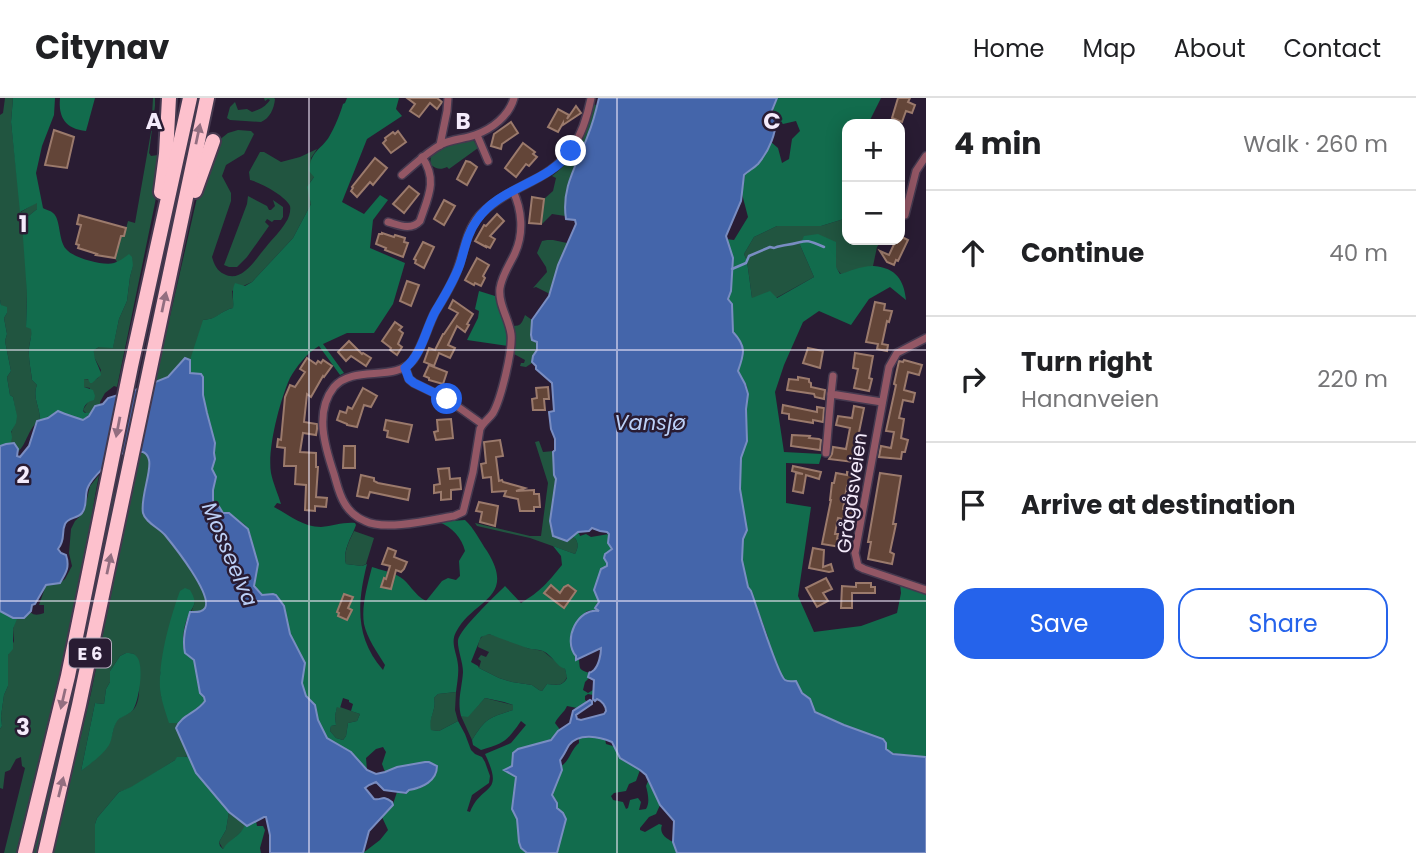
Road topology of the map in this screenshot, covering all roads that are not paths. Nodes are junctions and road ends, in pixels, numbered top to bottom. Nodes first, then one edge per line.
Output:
1 (169, 98) edge
2 (190, 98) edge
3 (207, 98) edge
4 (448, 98) edge
5 (514, 98) edge
6 (591, 98) edge
7 (477, 135) junction
8 (213, 141) dead end
9 (440, 145) junction
10 (926, 156) edge
11 (422, 158) junction
12 (488, 160) dead end
13 (402, 175) dead end
14 (513, 191) junction
15 (905, 215) dead end
16 (181, 217) junction
17 (388, 222) dead end
18 (159, 242) junction
19 (926, 338) edge
20 (405, 368) junction
21 (833, 376) dead end
22 (831, 394) junction
23 (882, 401) junction
24 (482, 424) junction
25 (826, 453) dead end
26 (925, 588) edge
27 (25, 853) edge
28 (45, 853) edge

1 - 18 highway, E 6
2 - 18 highway, E 6
16 -> 3 highway, E 6
4 - 9 street
5 - 7 street
6 - 14 street
7 - 9 street
7 - 12 street
8 - 16 highway, E 6
9 - 11 street
10 - 15 street
11 - 13 street
11 - 17 street
14 - 20 street
14 - 24 street
28 -> 16 highway, E 6
18 -> 27 highway, E 6
19 - 23 street, Grågåsveien
20 - 24 street
20 - 24 street
21 - 22 street, Grågåsveien
22 - 23 street
22 - 25 street, Grågåsveien
23 - 26 street, Grågåsveien

